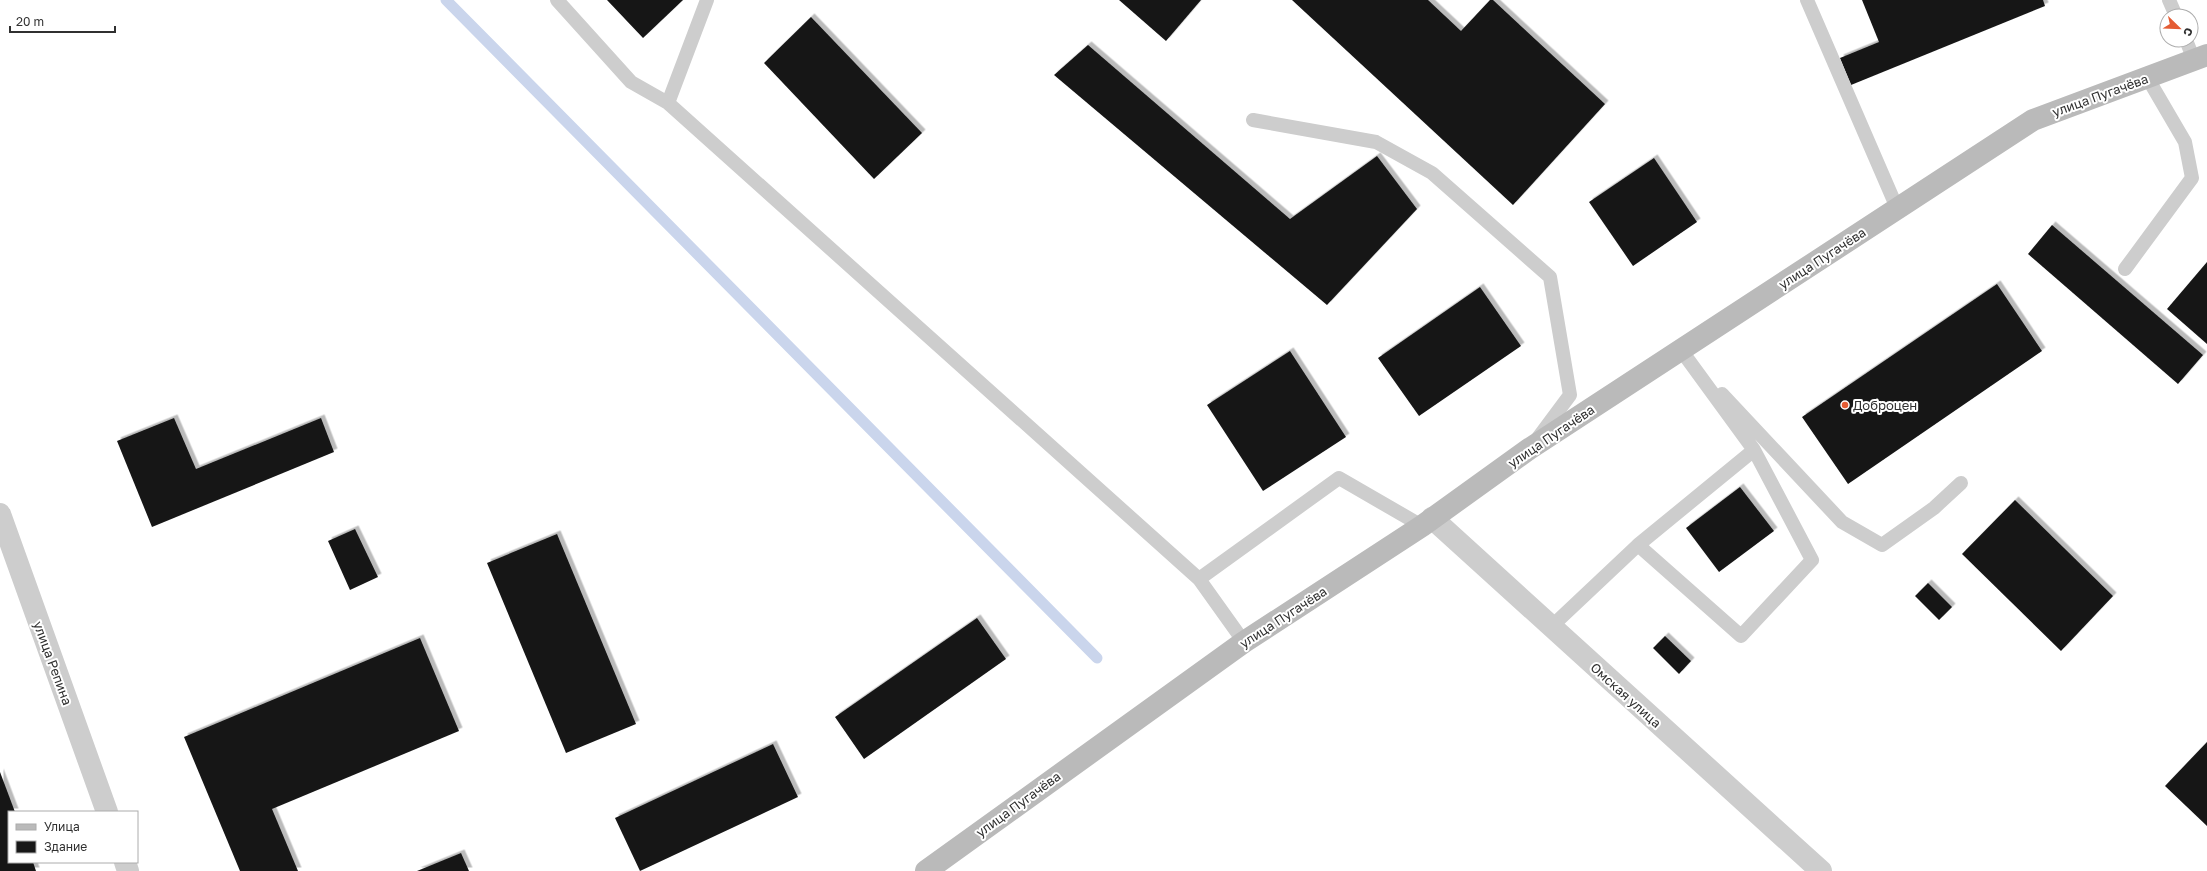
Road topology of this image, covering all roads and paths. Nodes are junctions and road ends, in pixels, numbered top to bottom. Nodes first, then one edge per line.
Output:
1 (557, 0) edge
2 (707, 0) edge
3 (1807, 0) edge
4 (2193, 48) edge
5 (2201, 58) edge
6 (2147, 78) junction
7 (668, 104) junction
8 (1253, 120) dead end
9 (1897, 208) junction
10 (2125, 269) dead end
11 (1681, 350) junction
12 (1529, 449) junction
13 (1754, 450) junction
14 (1961, 483) dead end
15 (0, 514) edge
16 (1427, 522) junction
17 (1638, 545) junction
18 (1199, 579) junction
19 (1551, 627) junction
20 (1244, 642) junction
21 (107, 811) edge
22 (926, 871) edge
23 (1821, 871) edge

1 - 7 lane
2 - 7 lane
3 - 9 lane
4 - 5 lane
5 - 6 main road, улица Пугачёва
6 - 9 main road, улица Пугачёва
6 - 10 lane
7 - 18 lane
8 - 12 lane
9 - 11 main road, улица Пугачёва
11 - 12 main road, улица Пугачёва
11 - 13 lane
11 - 14 lane
12 - 16 main road, улица Пугачёва
13 - 17 lane
13 - 17 lane
15 - 21 street, улица Репина
16 - 18 lane
16 - 19 street, Омская улица
16 - 20 main road, улица Пугачёва
17 - 19 lane
18 - 20 lane
19 - 23 street, Омская улица
20 - 22 main road, улица Пугачёва

